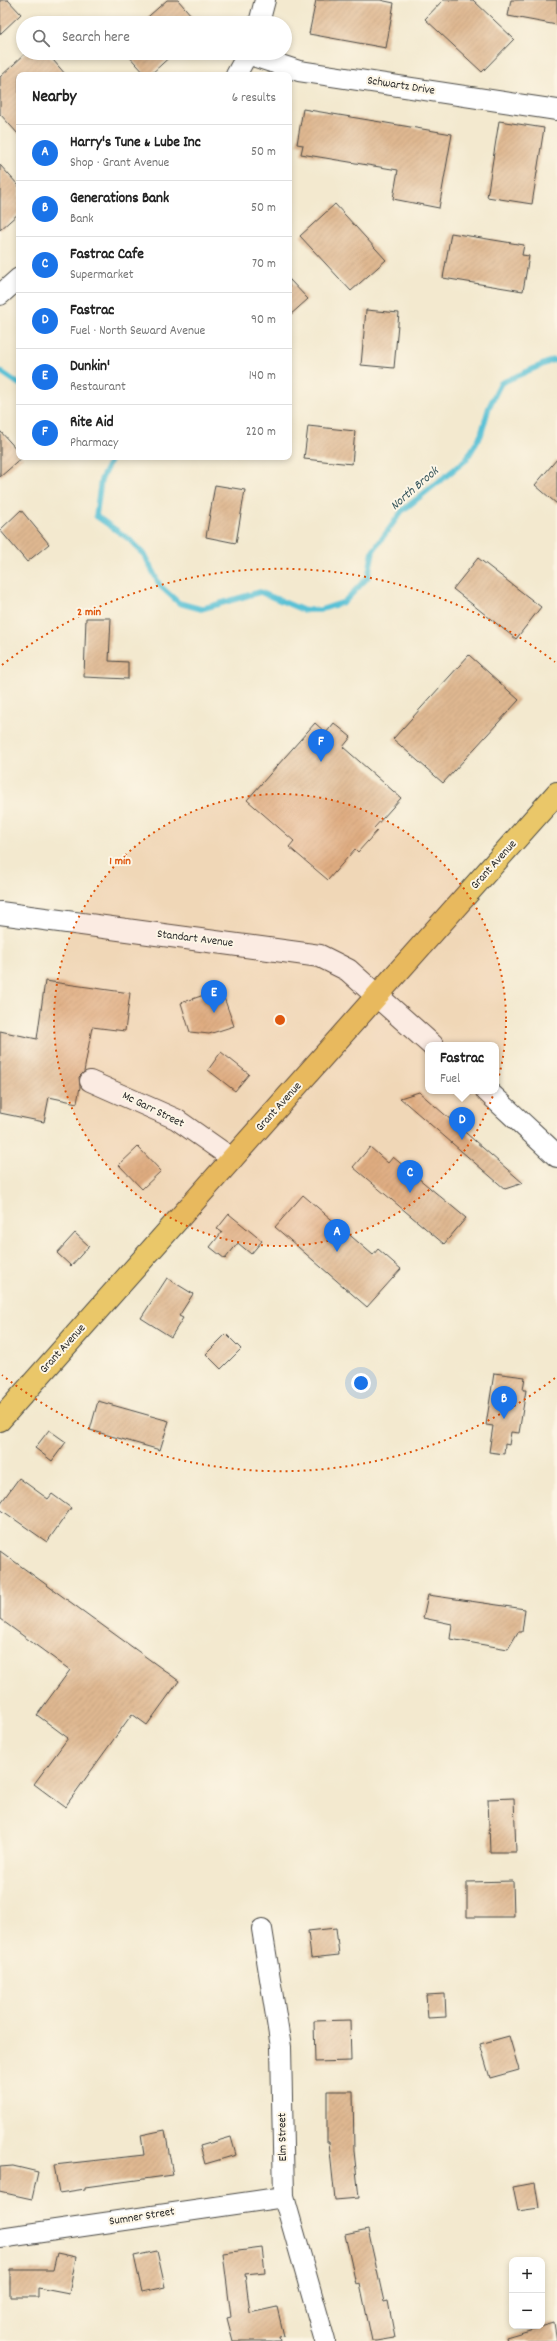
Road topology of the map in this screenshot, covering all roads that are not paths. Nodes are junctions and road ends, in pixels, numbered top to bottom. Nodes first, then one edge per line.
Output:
1 (264, 0) edge
2 (261, 16) edge
3 (245, 60) edge
4 (266, 60) edge
5 (238, 72) edge
6 (557, 110) edge
7 (16, 281) edge
8 (0, 294) edge
9 (557, 793) edge
10 (0, 913) edge
11 (377, 995) junction
12 (429, 1042) edge
13 (90, 1081) dead end
14 (490, 1094) edge
15 (557, 1156) edge
16 (233, 1159) junction
17 (0, 1420) edge
18 (262, 1929) dead end
19 (284, 2196) junction
20 (0, 2238) edge
21 (325, 2341) edge

1 - 2 street
3 - 5 street, Schwartz Drive
4 - 6 street, Schwartz Drive
7 - 8 street
9 - 11 highway, Grant Avenue
10 - 11 street, Standart Avenue
11 - 12 street, Standart Avenue
11 - 16 highway, Grant Avenue
13 - 16 street, Mc Garr Street
14 - 15 street
16 - 17 highway, Grant Avenue
18 - 19 street, Elm Street
19 - 20 street, Sumner Street
19 - 21 street, Elm Street

